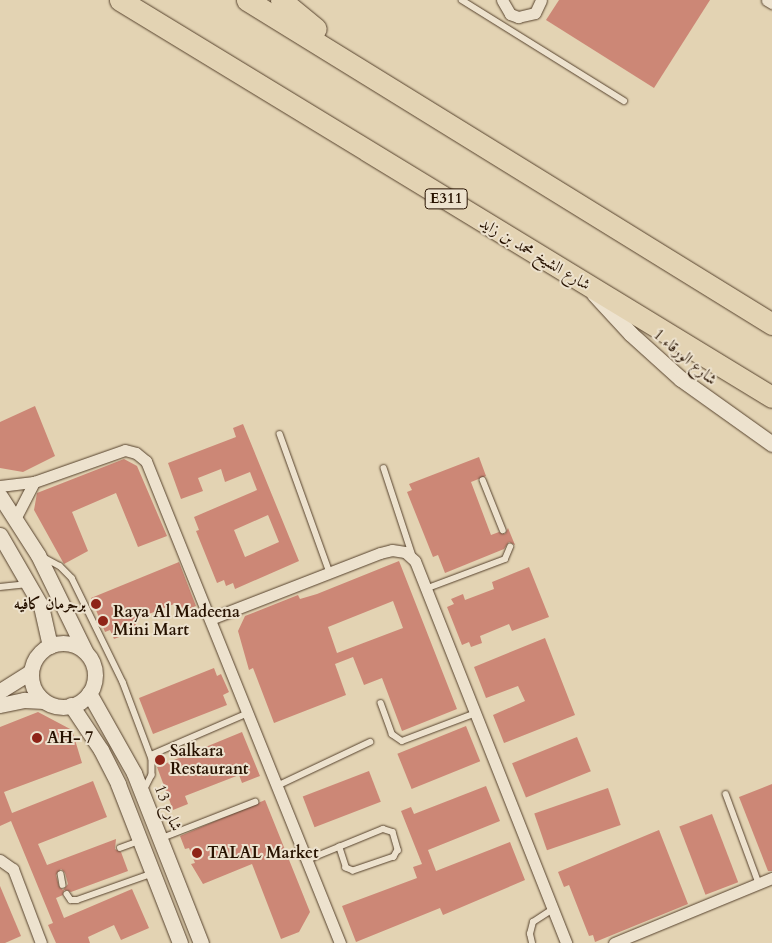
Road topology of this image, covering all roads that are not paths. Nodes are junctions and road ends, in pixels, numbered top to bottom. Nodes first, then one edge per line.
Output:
1 (120, 0) edge
2 (247, 0) edge
3 (281, 0) edge
4 (462, 0) edge
5 (502, 0) edge
6 (542, 0) edge
7 (767, 0) edge
8 (772, 3) edge
9 (361, 69) junction
10 (624, 101) dead end
11 (586, 285) junction
12 (772, 324) edge
13 (772, 397) edge
14 (280, 434) dead end
15 (772, 444) edge
16 (384, 468) dead end
17 (483, 480) dead end
18 (34, 482) junction
19 (0, 486) edge
20 (0, 496) edge
21 (16, 519) junction
22 (503, 530) dead end
23 (0, 535) edge
24 (510, 547) dead end
25 (38, 555) junction
26 (415, 561) junction
27 (330, 573) junction
28 (30, 584) junction
29 (0, 586) edge
30 (428, 588) junction
31 (210, 619) junction
32 (50, 646) junction
33 (86, 652) junction
34 (31, 672) junction
35 (0, 691) edge
36 (89, 693) junction
37 (44, 700) junction
38 (381, 703) dead end
39 (0, 705) edge
40 (71, 706) junction
41 (248, 713) junction
42 (476, 713) junction
43 (370, 742) dead end
44 (151, 755) junction
45 (277, 786) junction
46 (143, 792) junction
47 (726, 794) dead end
48 (255, 802) dead end
49 (161, 838) junction
50 (141, 840) junction
51 (120, 848) dead end
52 (339, 848) junction
53 (0, 860) edge
54 (307, 860) junction
55 (154, 873) junction
56 (61, 874) dead end
57 (772, 878) edge
58 (759, 883) junction
59 (63, 885) dead end
60 (67, 894) dead end
61 (553, 909) junction
62 (41, 943) edge
63 (180, 943) edge
64 (201, 943) edge
65 (340, 943) edge
66 (532, 943) edge
67 (566, 943) edge
68 (614, 943) edge

1 - 11 highway, شارع الشيخ محمد بن زايد / E311
2 - 9 highway
3 - 9 highway
4 - 10 lane
5 - 6 street
7 - 8 street
9 - 12 highway
11 - 13 highway, شارع الشيخ محمد بن زايد / E311
11 - 15 street, شارع الورقاء 1
14 - 27 lane
16 - 26 lane
17 - 22 lane
18 - 19 street
18 - 21 street
18 - 31 street
20 - 21 street
21 - 25 street
23 - 28 street
24 - 30 lane
25 - 33 street
25 - 44 lane
26 - 27 street
26 - 30 street
27 - 31 street
28 - 29 lane
28 - 32 street
30 - 42 street
31 - 41 street
32 - 33 street
32 - 34 street
33 - 36 street
34 - 35 street
34 - 37 street
36 - 40 street
36 - 46 street, شارع 13
37 - 39 street
37 - 40 street
38 - 42 lane
40 - 50 street
41 - 44 lane
41 - 45 street
42 - 61 street
43 - 45 lane
44 - 46 lane
45 - 54 street
46 - 49 street, شارع 13
47 - 58 lane
48 - 49 lane
49 - 64 street, شارع 13
50 - 51 lane
50 - 55 street
52 - 52 lane
52 - 54 lane
53 - 62 street
54 - 65 street
55 - 60 lane
55 - 63 street
56 - 59 lane
57 - 58 street
58 - 68 street
61 - 66 lane
61 - 67 street

